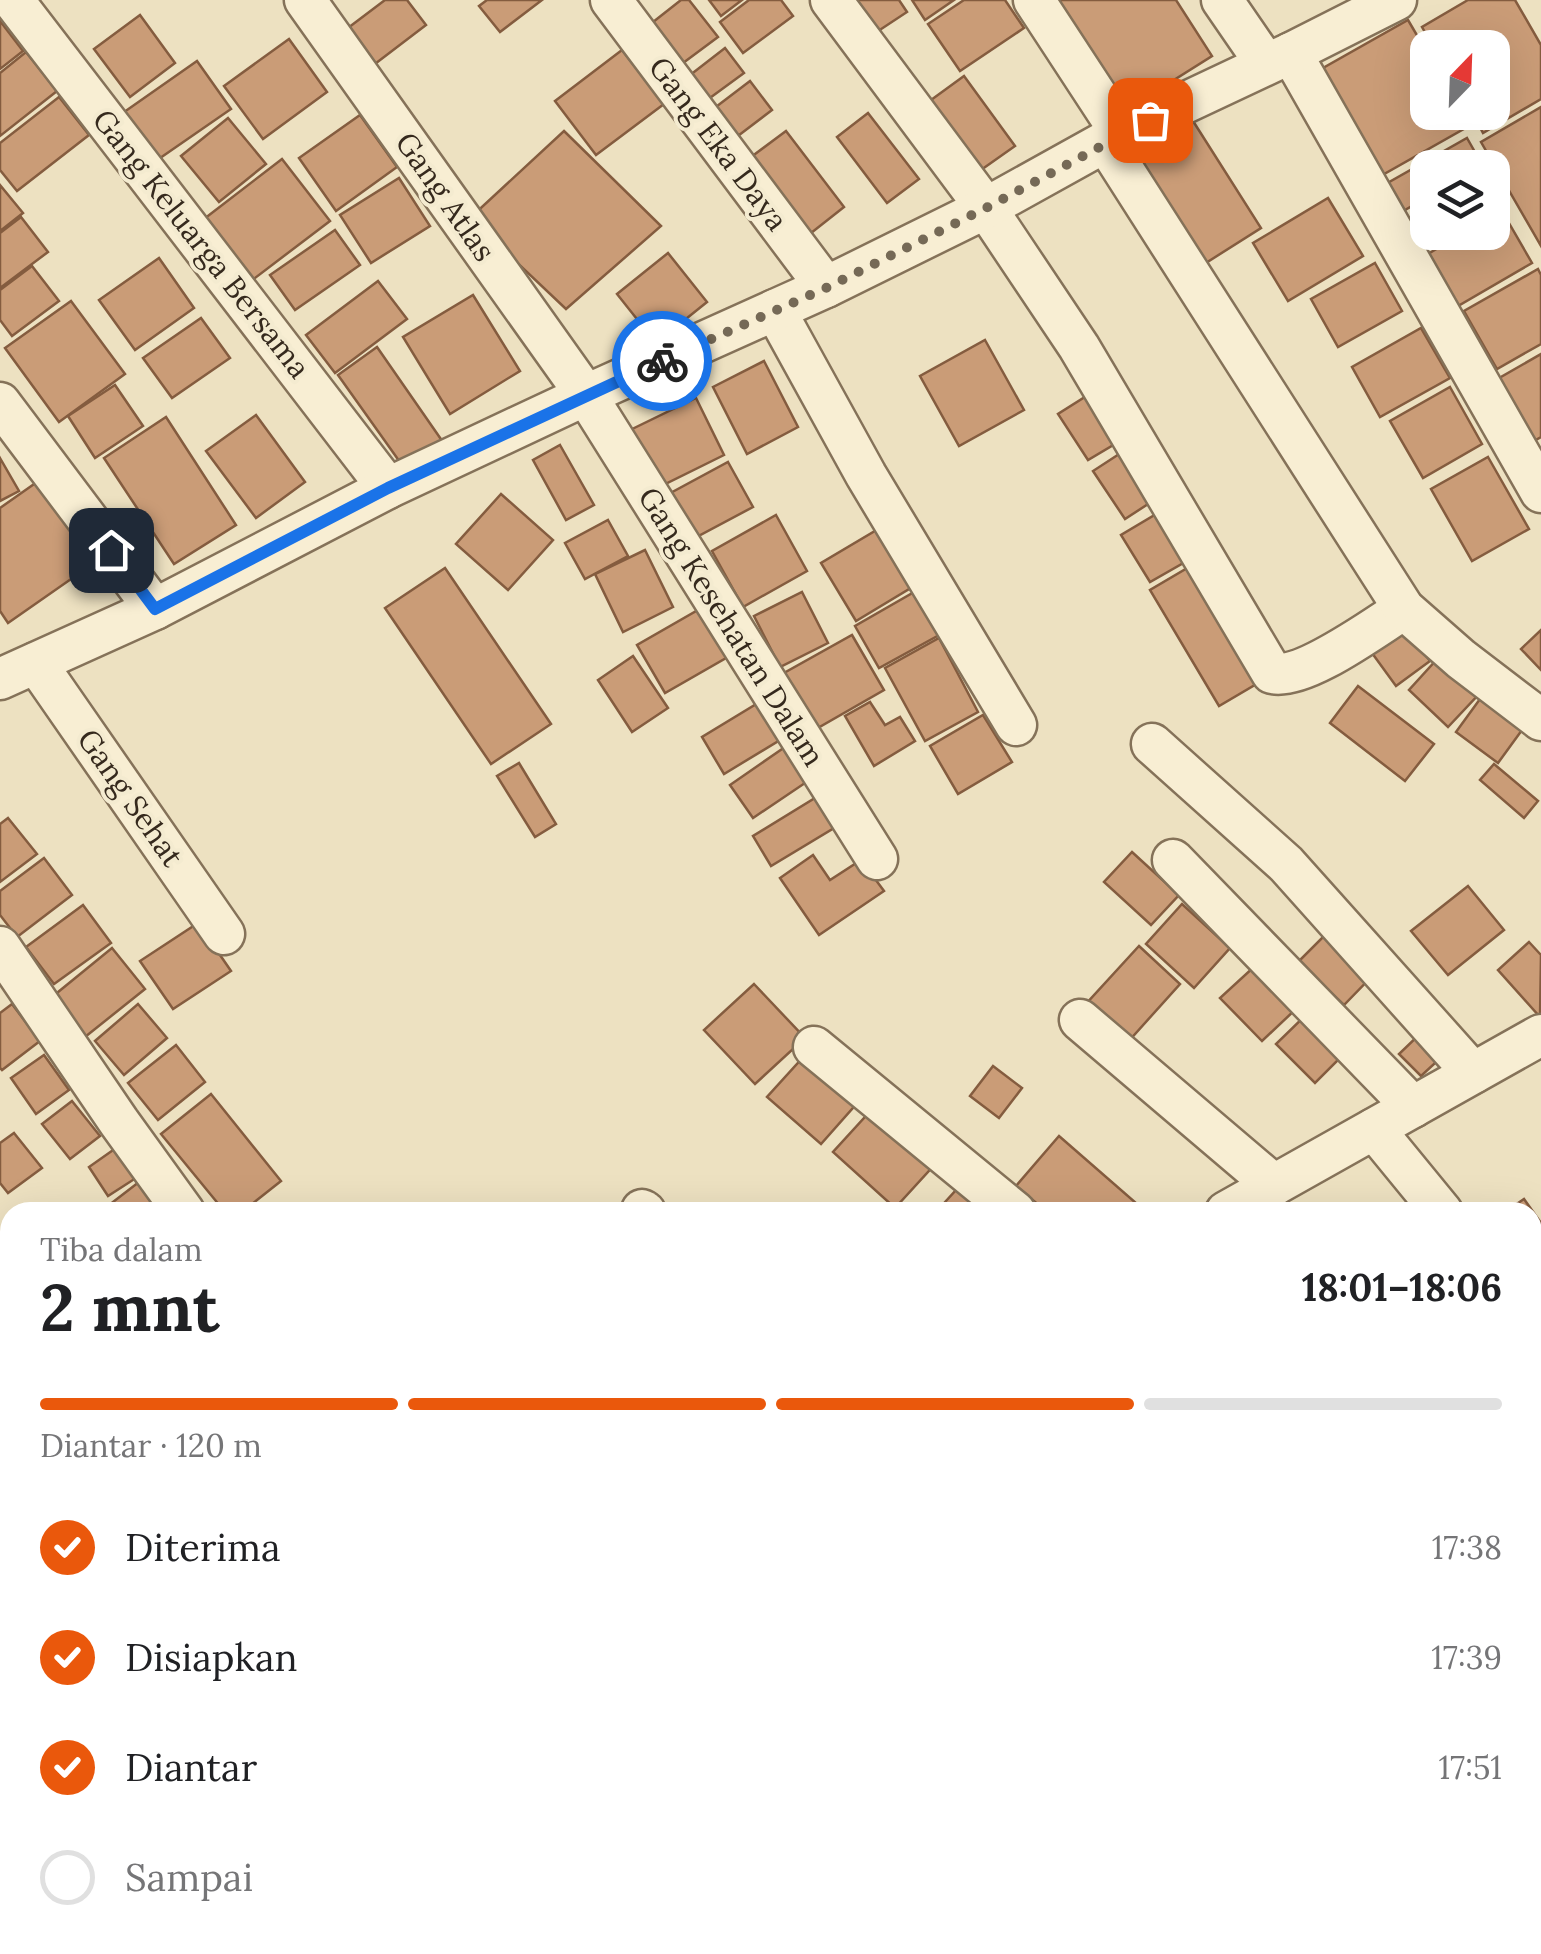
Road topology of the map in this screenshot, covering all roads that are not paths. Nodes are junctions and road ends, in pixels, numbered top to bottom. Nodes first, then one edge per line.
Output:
1 (13, 0) edge
2 (305, 0) edge
3 (611, 0) edge
4 (831, 0) edge
5 (1034, 0) edge
6 (1222, 0) edge
7 (1396, 0) edge
8 (1279, 59) junction
9 (1113, 138) junction
10 (986, 208) junction
11 (826, 288) junction
12 (775, 310) junction
13 (586, 395) junction
14 (0, 403) edge
15 (388, 488) junction
16 (1541, 492) edge
17 (155, 609) junction
18 (1404, 609) junction
19 (18, 671) edge
20 (1541, 720) edge
21 (1016, 725) dead end
22 (1152, 744) dead end
23 (877, 859) dead end
24 (1172, 860) dead end
25 (224, 934) dead end
26 (0, 946) edge
27 (1080, 1020) dead end
28 (1541, 1035) edge
29 (814, 1047) dead end
30 (1473, 1073) junction
31 (1413, 1107) junction
32 (1374, 1129) junction
33 (1274, 1185) junction
34 (177, 1202) edge
35 (1003, 1202) edge
36 (1244, 1202) edge
37 (1434, 1202) edge

1 - 15 street, Gang Keluarga Bersama
2 - 13 street, Gang Atlas
3 - 11 street, Gang Eka Daya
4 - 10 street
5 - 9 street
6 - 8 street
7 - 8 street
8 - 9 street
8 - 16 street
9 - 10 street
9 - 18 street
10 - 11 street
10 - 18 street
11 - 12 street
12 - 13 street
12 - 21 street
13 - 15 street
13 - 23 street, Gang Kesehatan Dalam
14 - 17 street
15 - 17 street
17 - 19 street
18 - 20 street
19 - 25 street, Gang Sehat
22 - 30 street
24 - 31 street
26 - 34 street
27 - 33 street
28 - 30 street
29 - 35 street
30 - 31 street
31 - 32 street
32 - 33 street
32 - 37 street
33 - 36 street

